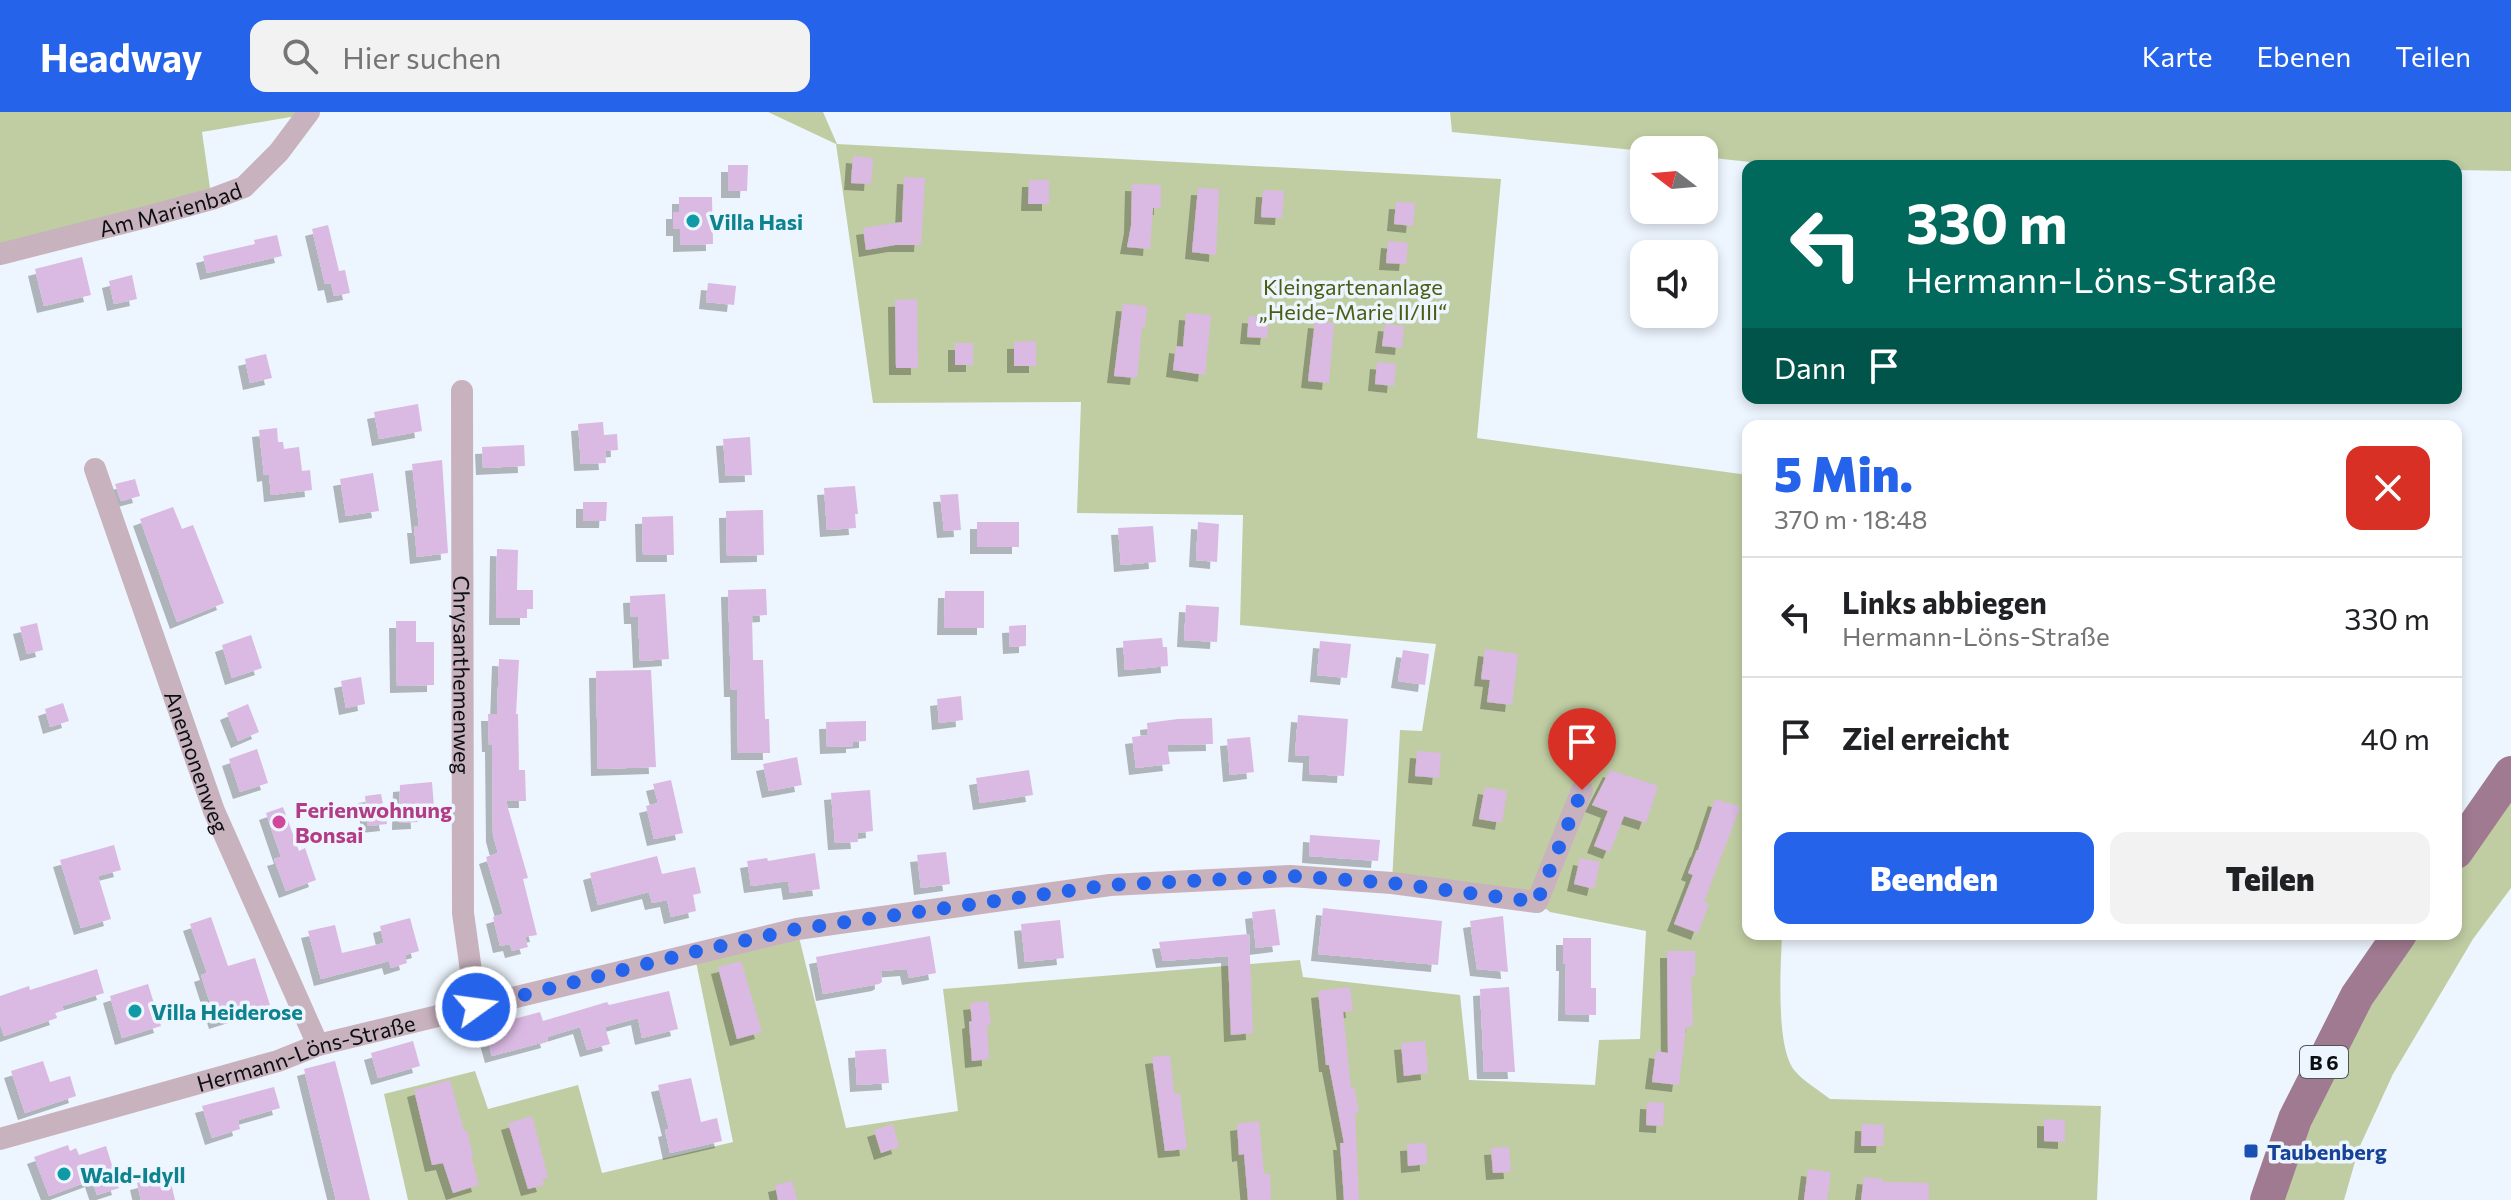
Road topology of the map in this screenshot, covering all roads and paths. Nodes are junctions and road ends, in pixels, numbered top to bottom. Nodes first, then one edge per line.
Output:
1 (309, 112) edge
2 (0, 254) edge
3 (462, 391) dead end
4 (95, 469) dead end
5 (2511, 773) edge
6 (1582, 790) dead end
7 (2462, 843) edge
8 (2396, 940) edge
9 (476, 1007) junction
10 (318, 1045) junction
11 (0, 1139) edge
12 (2267, 1200) edge

1 - 2 street, Am Marienbad
3 - 9 street, Chrysanthemenweg
4 - 10 street, Anemonenweg
5 - 7 main road
6 - 9 street, Hermann-Löns-Straße
8 - 12 main road, B 6
9 - 10 street, Hermann-Löns-Straße
10 - 11 street, Hermann-Löns-Straße

